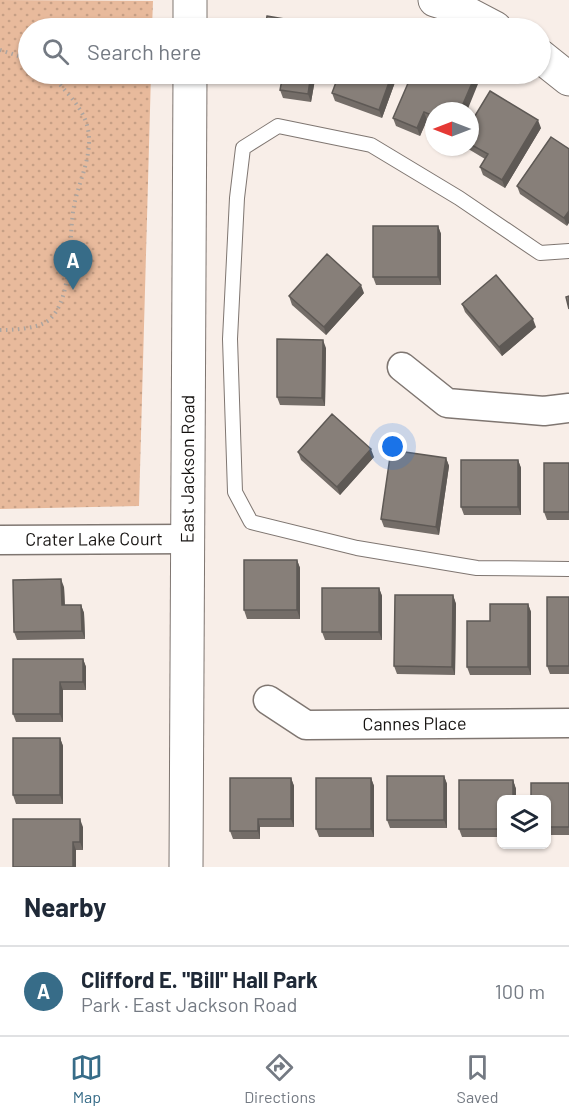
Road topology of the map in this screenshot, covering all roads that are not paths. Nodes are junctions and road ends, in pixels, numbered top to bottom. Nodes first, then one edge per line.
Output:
1 (190, 0) edge
2 (435, 0) edge
3 (190, 18) edge
4 (476, 18) edge
5 (551, 65) edge
6 (569, 79) edge
7 (190, 84) edge
8 (569, 251) edge
9 (402, 367) dead end
10 (569, 408) edge
11 (188, 539) junction
12 (0, 540) edge
13 (569, 569) edge
14 (268, 700) dead end
15 (569, 723) edge
16 (186, 867) edge

1 - 3 street
2 - 4 street
5 - 6 street
7 - 11 street, East Jackson Road
8 - 13 lane
9 - 10 street
11 - 12 street, Crater Lake Court
11 - 16 street, East Jackson Road
14 - 15 street, Cannes Place

